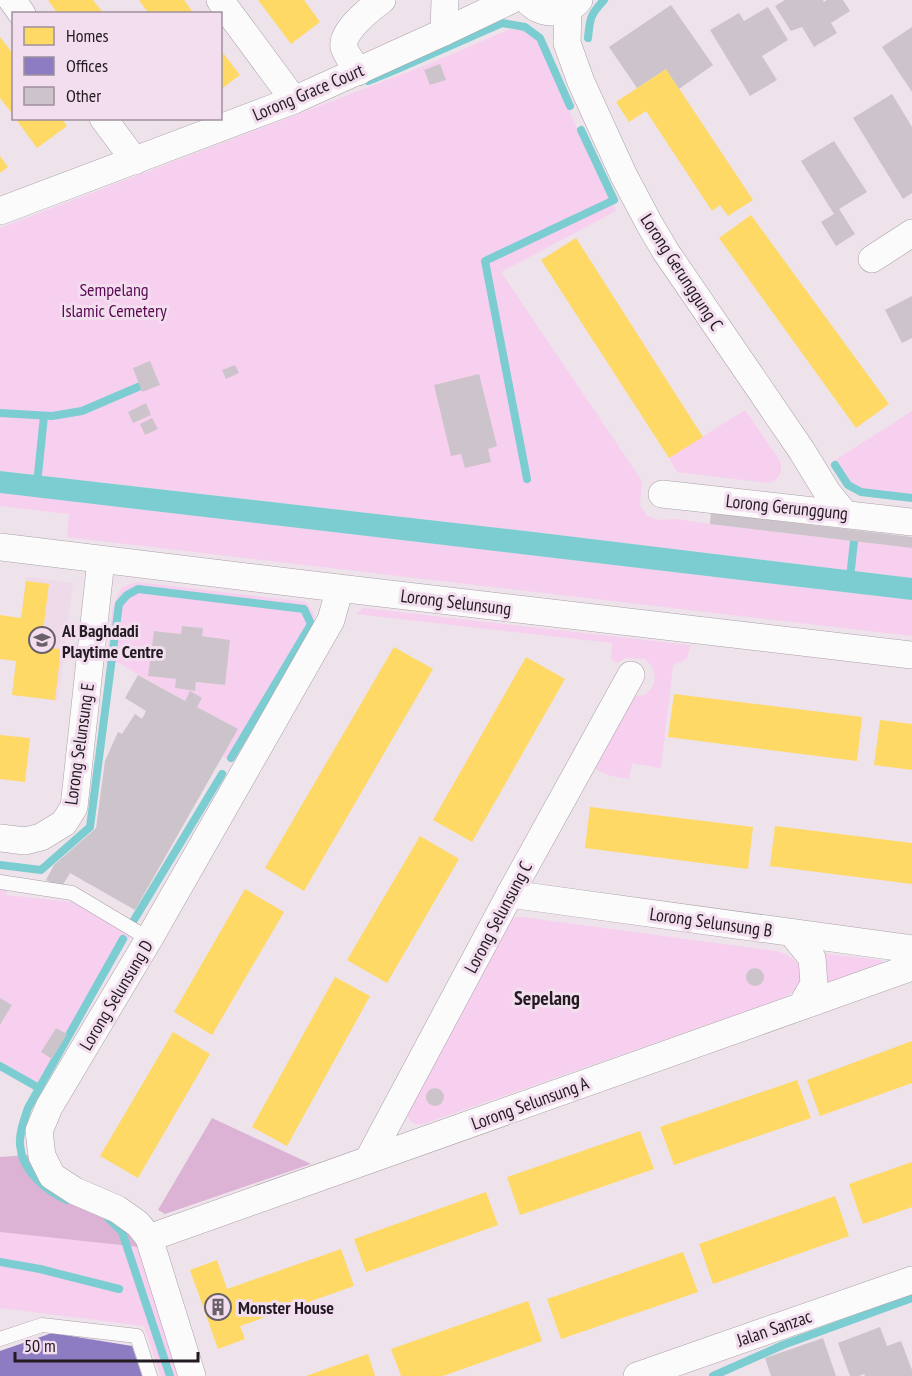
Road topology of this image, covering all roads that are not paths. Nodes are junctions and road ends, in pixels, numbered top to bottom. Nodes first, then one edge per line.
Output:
1 (220, 0) edge
2 (382, 0) edge
3 (445, 0) edge
4 (511, 0) edge
5 (527, 0) edge
6 (574, 5) edge
7 (444, 32) junction
8 (358, 72) junction
9 (294, 100) junction
10 (104, 120) edge
11 (135, 161) junction
12 (0, 211) edge
13 (912, 233) edge
14 (872, 259) dead end
15 (662, 494) dead end
16 (844, 513) junction
17 (912, 522) edge
18 (0, 547) edge
19 (101, 560) junction
20 (338, 588) junction
21 (912, 655) edge
22 (632, 675) dead end
23 (0, 838) edge
24 (0, 882) edge
25 (510, 894) junction
26 (792, 933) junction
27 (149, 939) junction
28 (912, 949) edge
29 (912, 967) edge
30 (802, 1005) junction
31 (368, 1160) junction
32 (148, 1238) junction
33 (912, 1280) edge
34 (0, 1339) edge
35 (150, 1376) edge
36 (192, 1376) edge
37 (637, 1376) edge

1 - 9 street
2 - 8 street
3 - 7 street
4 - 7 street, Lorong Grace Court
5 - 6 street
6 - 16 street, Lorong Gerunggung C
7 - 8 street, Lorong Grace Court
8 - 9 street, Lorong Grace Court
9 - 11 street, Lorong Grace Court
10 - 11 street
11 - 12 street, Lorong Grace Court
13 - 14 street
15 - 16 street, Lorong Gerunggung
16 - 17 street, Lorong Gerunggung
18 - 19 street, Lorong Selunsung
19 - 20 street, Lorong Selunsung
19 - 23 street, Lorong Selunsung E
20 - 21 street, Lorong Selunsung
20 - 27 street, Lorong Selunsung D
22 - 25 street, Lorong Selunsung C
24 - 27 lane
25 - 26 street, Lorong Selunsung B
25 - 31 street, Lorong Selunsung C
26 - 28 street, Lorong Selunsung B
26 - 30 street
27 - 32 street, Lorong Selunsung D
29 - 30 street, Lorong Selunsung A
30 - 31 street, Lorong Selunsung A
31 - 32 street, Lorong Selunsung A
32 - 36 street, Lorong Selunsung D
33 - 37 street, Jalan Sanzac
34 - 35 lane

